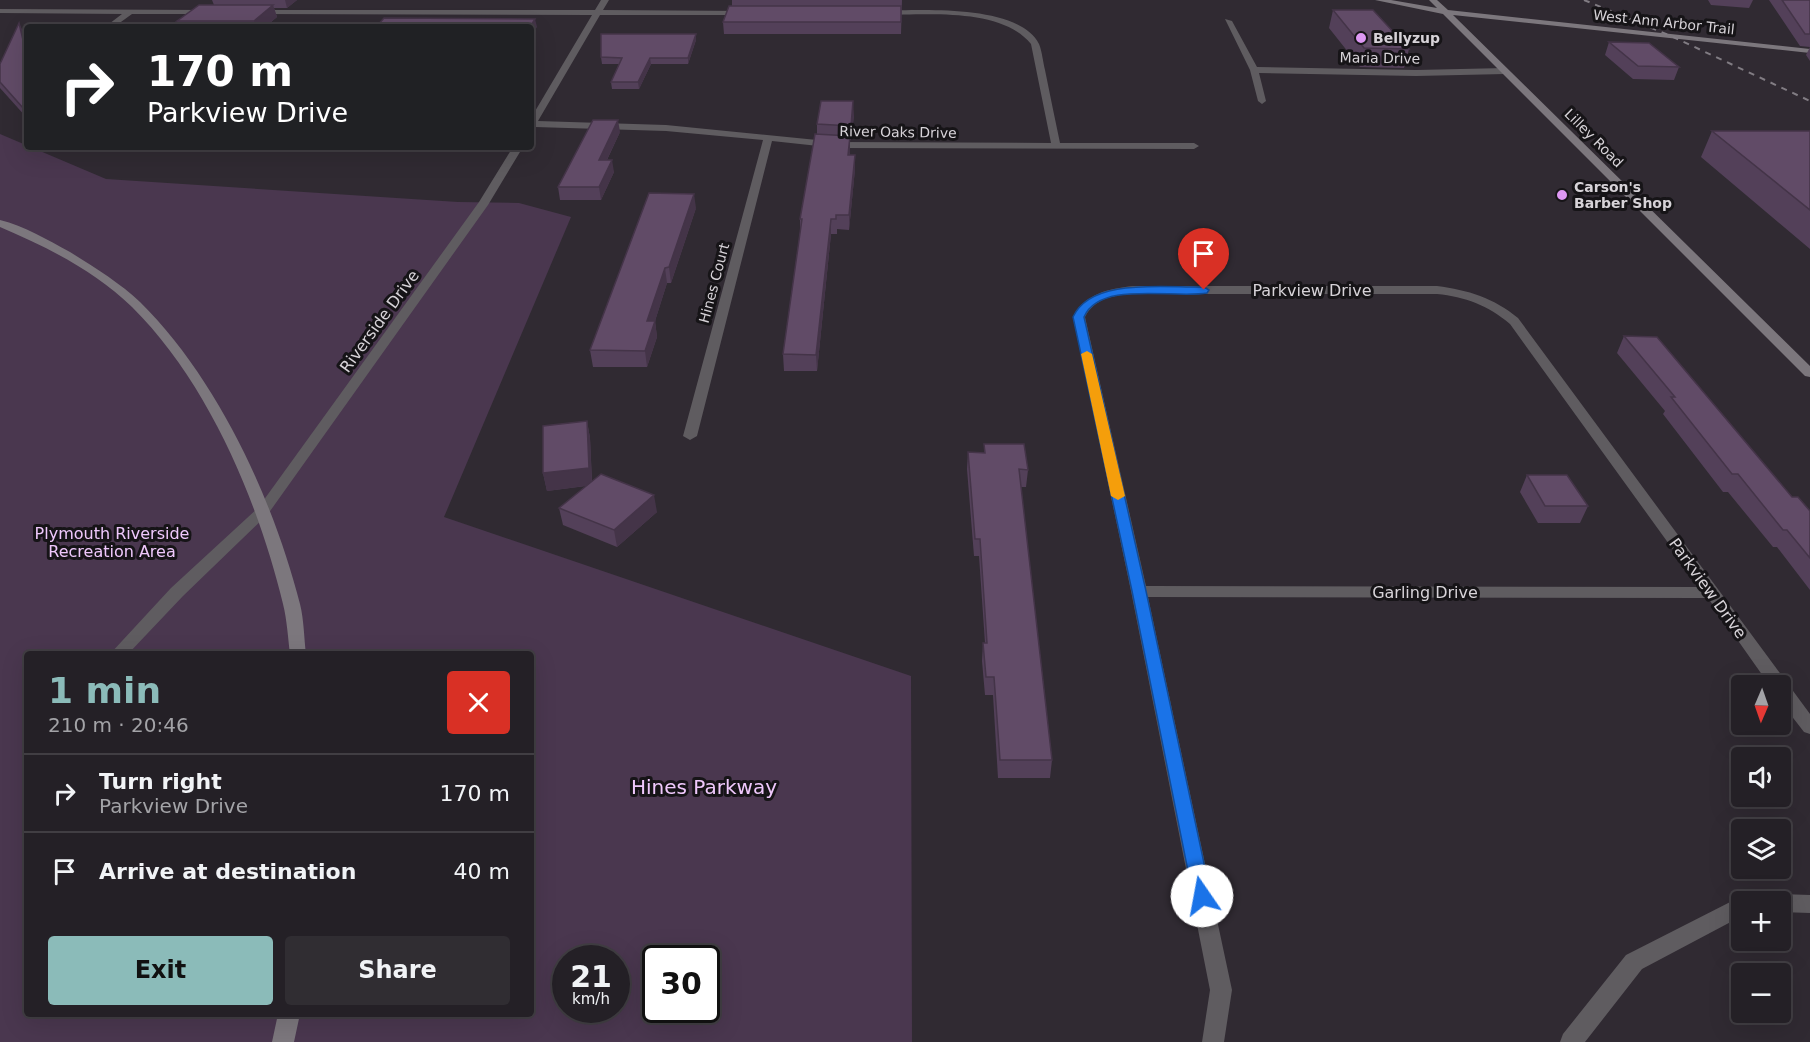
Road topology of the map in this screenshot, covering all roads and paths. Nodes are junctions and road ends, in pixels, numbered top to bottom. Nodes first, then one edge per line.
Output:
1 (338, 0) edge
2 (605, 0) edge
3 (1379, 0) edge
4 (1433, 0) edge
5 (131, 11) junction
6 (0, 12) edge
7 (223, 12) edge
8 (246, 12) edge
9 (326, 12) junction
10 (597, 12) junction
11 (1444, 12) junction
12 (762, 13) edge
13 (867, 13) edge
14 (1228, 21) dead end
15 (113, 24) edge
16 (1810, 51) edge
17 (1254, 70) junction
18 (1505, 71) junction
19 (1262, 101) dead end
20 (534, 120) edge
21 (534, 125) edge
22 (768, 139) junction
23 (1056, 146) junction
24 (1194, 146) dead end
25 (516, 150) edge
26 (0, 223) edge
27 (1810, 373) edge
28 (690, 436) dead end
29 (263, 511) junction
30 (1139, 591) junction
31 (1711, 593) junction
32 (121, 651) edge
33 (298, 651) edge
34 (1772, 675) edge
35 (1791, 701) edge
36 (1810, 727) edge
37 (1791, 903) edge
38 (1810, 904) edge
39 (1731, 911) edge
40 (288, 1017) edge
41 (283, 1042) edge
42 (1213, 1042) edge
43 (1571, 1042) edge

1 - 9 street
2 - 10 street
3 - 11 street, West Ann Arbor Trail
4 - 11 street, Lilley Road
5 - 6 street
5 - 7 street
5 - 15 street
8 - 9 street
9 - 10 street
10 - 12 street
10 - 20 street
11 - 16 street, West Ann Arbor Trail
11 - 18 street, Lilley Road
13 - 23 street
14 - 17 street
17 - 18 street, Maria Drive
17 - 19 street
18 - 27 street, Lilley Road
21 - 22 street, River Oaks Drive
22 - 23 street, River Oaks Drive
22 - 28 street, Hines Court
23 - 24 street, River Oaks Drive
25 - 29 street, Riverside Drive
26 - 29 street
29 - 32 street, Riverside Drive
29 - 33 street
30 - 31 street, Garling Drive
30 - 31 street, Parkview Drive
30 - 42 street, Parkview Drive
31 - 34 street, Parkview Drive
35 - 36 street, Parkview Drive
37 - 38 street
39 - 43 street
40 - 41 street

